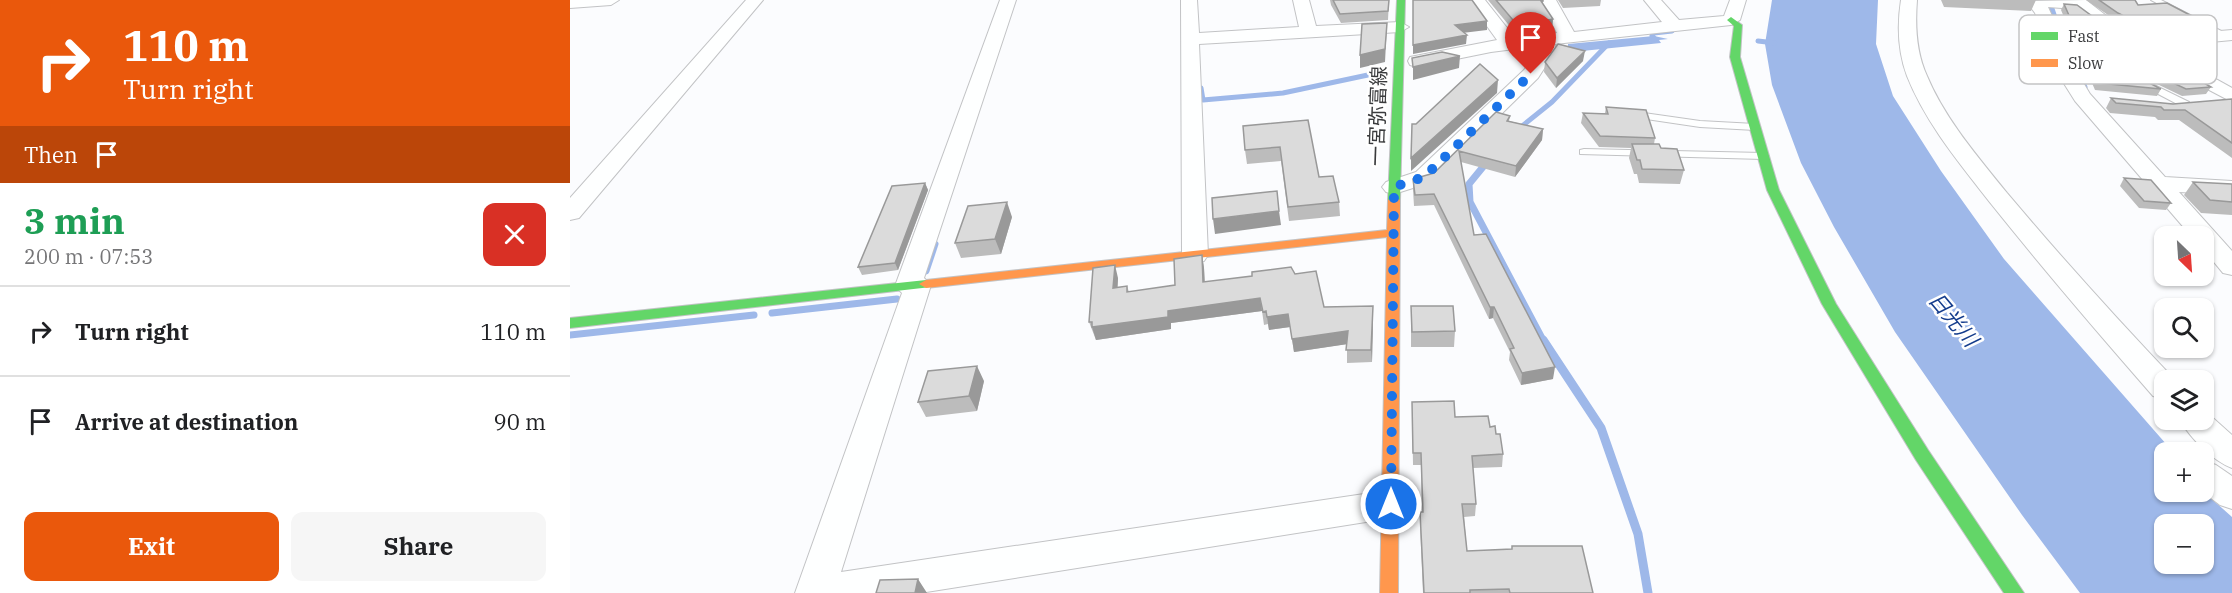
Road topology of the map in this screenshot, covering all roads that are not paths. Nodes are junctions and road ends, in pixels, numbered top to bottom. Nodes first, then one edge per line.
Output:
1 (611, 0) edge
2 (755, 0) edge
3 (1008, 0) edge
4 (1189, 0) edge
5 (1301, 0) edge
6 (1401, 0) edge
7 (1476, 0) edge
8 (1548, 0) edge
9 (1652, 0) edge
10 (1738, 0) edge
11 (1909, 0) edge
12 (2155, 0) edge
13 (570, 3) edge
14 (2072, 3) edge
15 (2044, 15) edge
16 (2091, 15) edge
17 (2186, 15) edge
18 (1731, 20) junction
19 (1675, 26) junction
20 (1400, 27) junction
21 (1309, 32) junction
22 (1568, 38) junction
23 (1190, 39) junction
24 (1545, 40) junction
25 (1510, 44) junction
26 (1398, 65) junction
27 (2079, 84) edge
28 (2146, 84) edge
29 (2210, 84) edge
30 (2232, 96) edge
31 (2232, 101) edge
32 (2145, 104) edge
33 (2185, 104) junction
34 (1617, 113) edge
35 (1755, 126) junction
36 (1584, 152) dead end
37 (1763, 156) junction
38 (2169, 184) dead end
39 (1394, 187) junction
40 (2232, 188) edge
41 (570, 213) edge
42 (1393, 233) junction
43 (1195, 255) junction
44 (2232, 267) edge
45 (913, 286) junction
46 (570, 323) edge
47 (2154, 377) edge
48 (2206, 430) edge
49 (2232, 456) edge
50 (2214, 482) edge
51 (2232, 495) edge
52 (1391, 504) junction
53 (816, 593) edge
54 (1389, 593) edge
55 (2015, 593) edge

1 - 13 street
2 - 41 street
3 - 45 street
4 - 23 street
5 - 21 street
6 - 20 street, 一宮弥富線
7 - 25 street
8 - 22 street
9 - 19 street
10 - 18 street
11 - 47 street
12 - 17 lane
14 - 15 street
14 - 16 street
18 - 19 street
18 - 35 street
19 - 22 street
20 - 21 street
20 - 26 street, 一宮弥富線
21 - 23 street
22 - 24 street
23 - 43 street
24 - 25 street
24 - 39 street
25 - 26 street
26 - 39 street, 一宮弥富線
27 - 44 street
28 - 33 lane
29 - 30 street
31 - 33 street
32 - 33 street
34 - 35 lane
35 - 37 street
36 - 37 lane
37 - 55 street
38 - 40 street
39 - 42 street, 一宮弥富線
42 - 43 street
42 - 52 street, 一宮弥富線
43 - 45 street
45 - 46 street
45 - 53 street
48 - 49 street
50 - 51 street
52 - 53 street
52 - 54 street, 一宮弥富線

